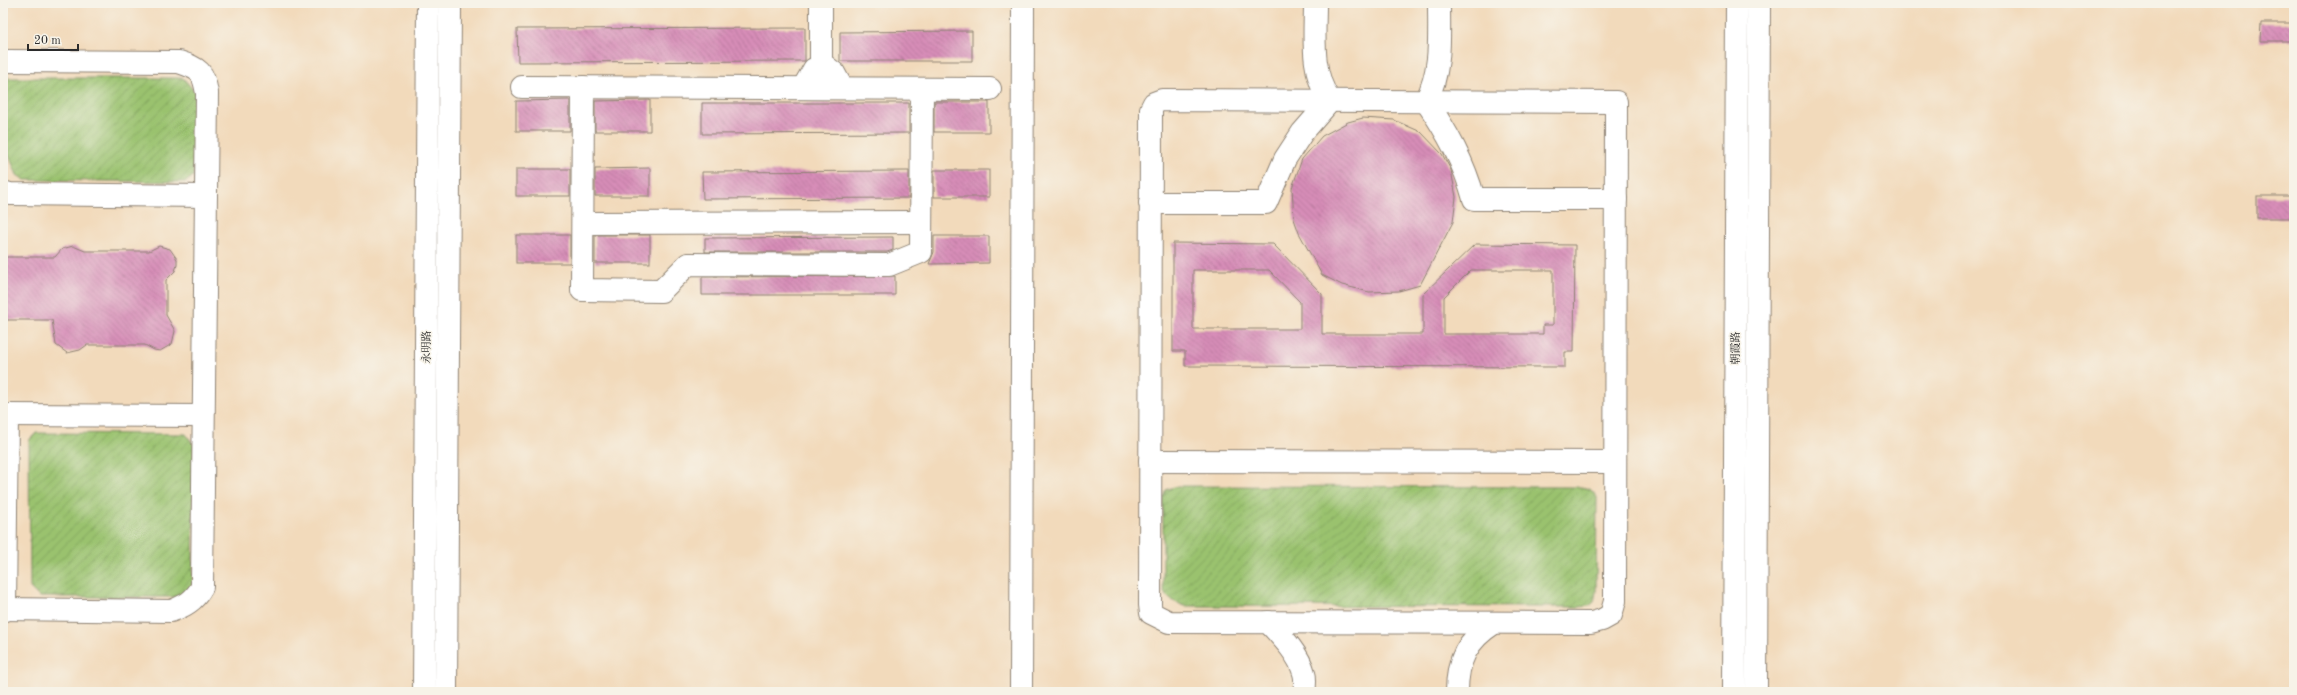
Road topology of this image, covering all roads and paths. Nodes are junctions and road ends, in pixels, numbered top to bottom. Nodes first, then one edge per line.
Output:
1 (428, 3) edge
2 (450, 3) edge
3 (821, 3) edge
4 (1023, 3) edge
5 (1315, 3) edge
6 (1439, 3) edge
7 (1737, 3) edge
8 (1759, 3) edge
9 (3, 61) edge
10 (821, 66) junction
11 (522, 87) dead end
12 (583, 87) junction
13 (803, 88) junction
14 (842, 88) junction
15 (922, 89) junction
16 (990, 89) dead end
17 (1330, 101) junction
18 (1426, 101) junction
19 (3, 192) edge
20 (206, 196) junction
21 (1616, 199) junction
22 (1150, 203) junction
23 (921, 222) junction
24 (583, 223) junction
25 (5, 415) edge
26 (203, 416) junction
27 (1150, 461) junction
28 (1615, 462) junction
29 (4, 610) edge
30 (1268, 622) junction
31 (1494, 623) junction
32 (424, 692) edge
33 (446, 692) edge
34 (1021, 692) edge
35 (1304, 692) edge
36 (1457, 692) edge
37 (1734, 692) edge
38 (1756, 692) edge

1 - 32 street, 永明路
2 - 33 street, 永明路
3 - 10 street
4 - 34 street
5 - 17 street
6 - 18 street
7 - 37 street, 朝霞路
8 - 38 street, 朝霞路
9 - 20 street
10 - 13 street
10 - 14 street
11 - 12 street
12 - 13 street
12 - 24 street
13 - 14 street
14 - 15 street
15 - 16 street
15 - 23 street
17 - 18 street
17 - 22 street
17 - 22 street
18 - 21 street
18 - 21 street
19 - 20 street
20 - 26 street
21 - 28 street
22 - 27 street
23 - 24 street
23 - 24 street
25 - 26 street
25 - 29 street
26 - 29 street
27 - 28 street
27 - 30 street
28 - 31 street
30 - 31 street
30 - 35 street
31 - 36 street

